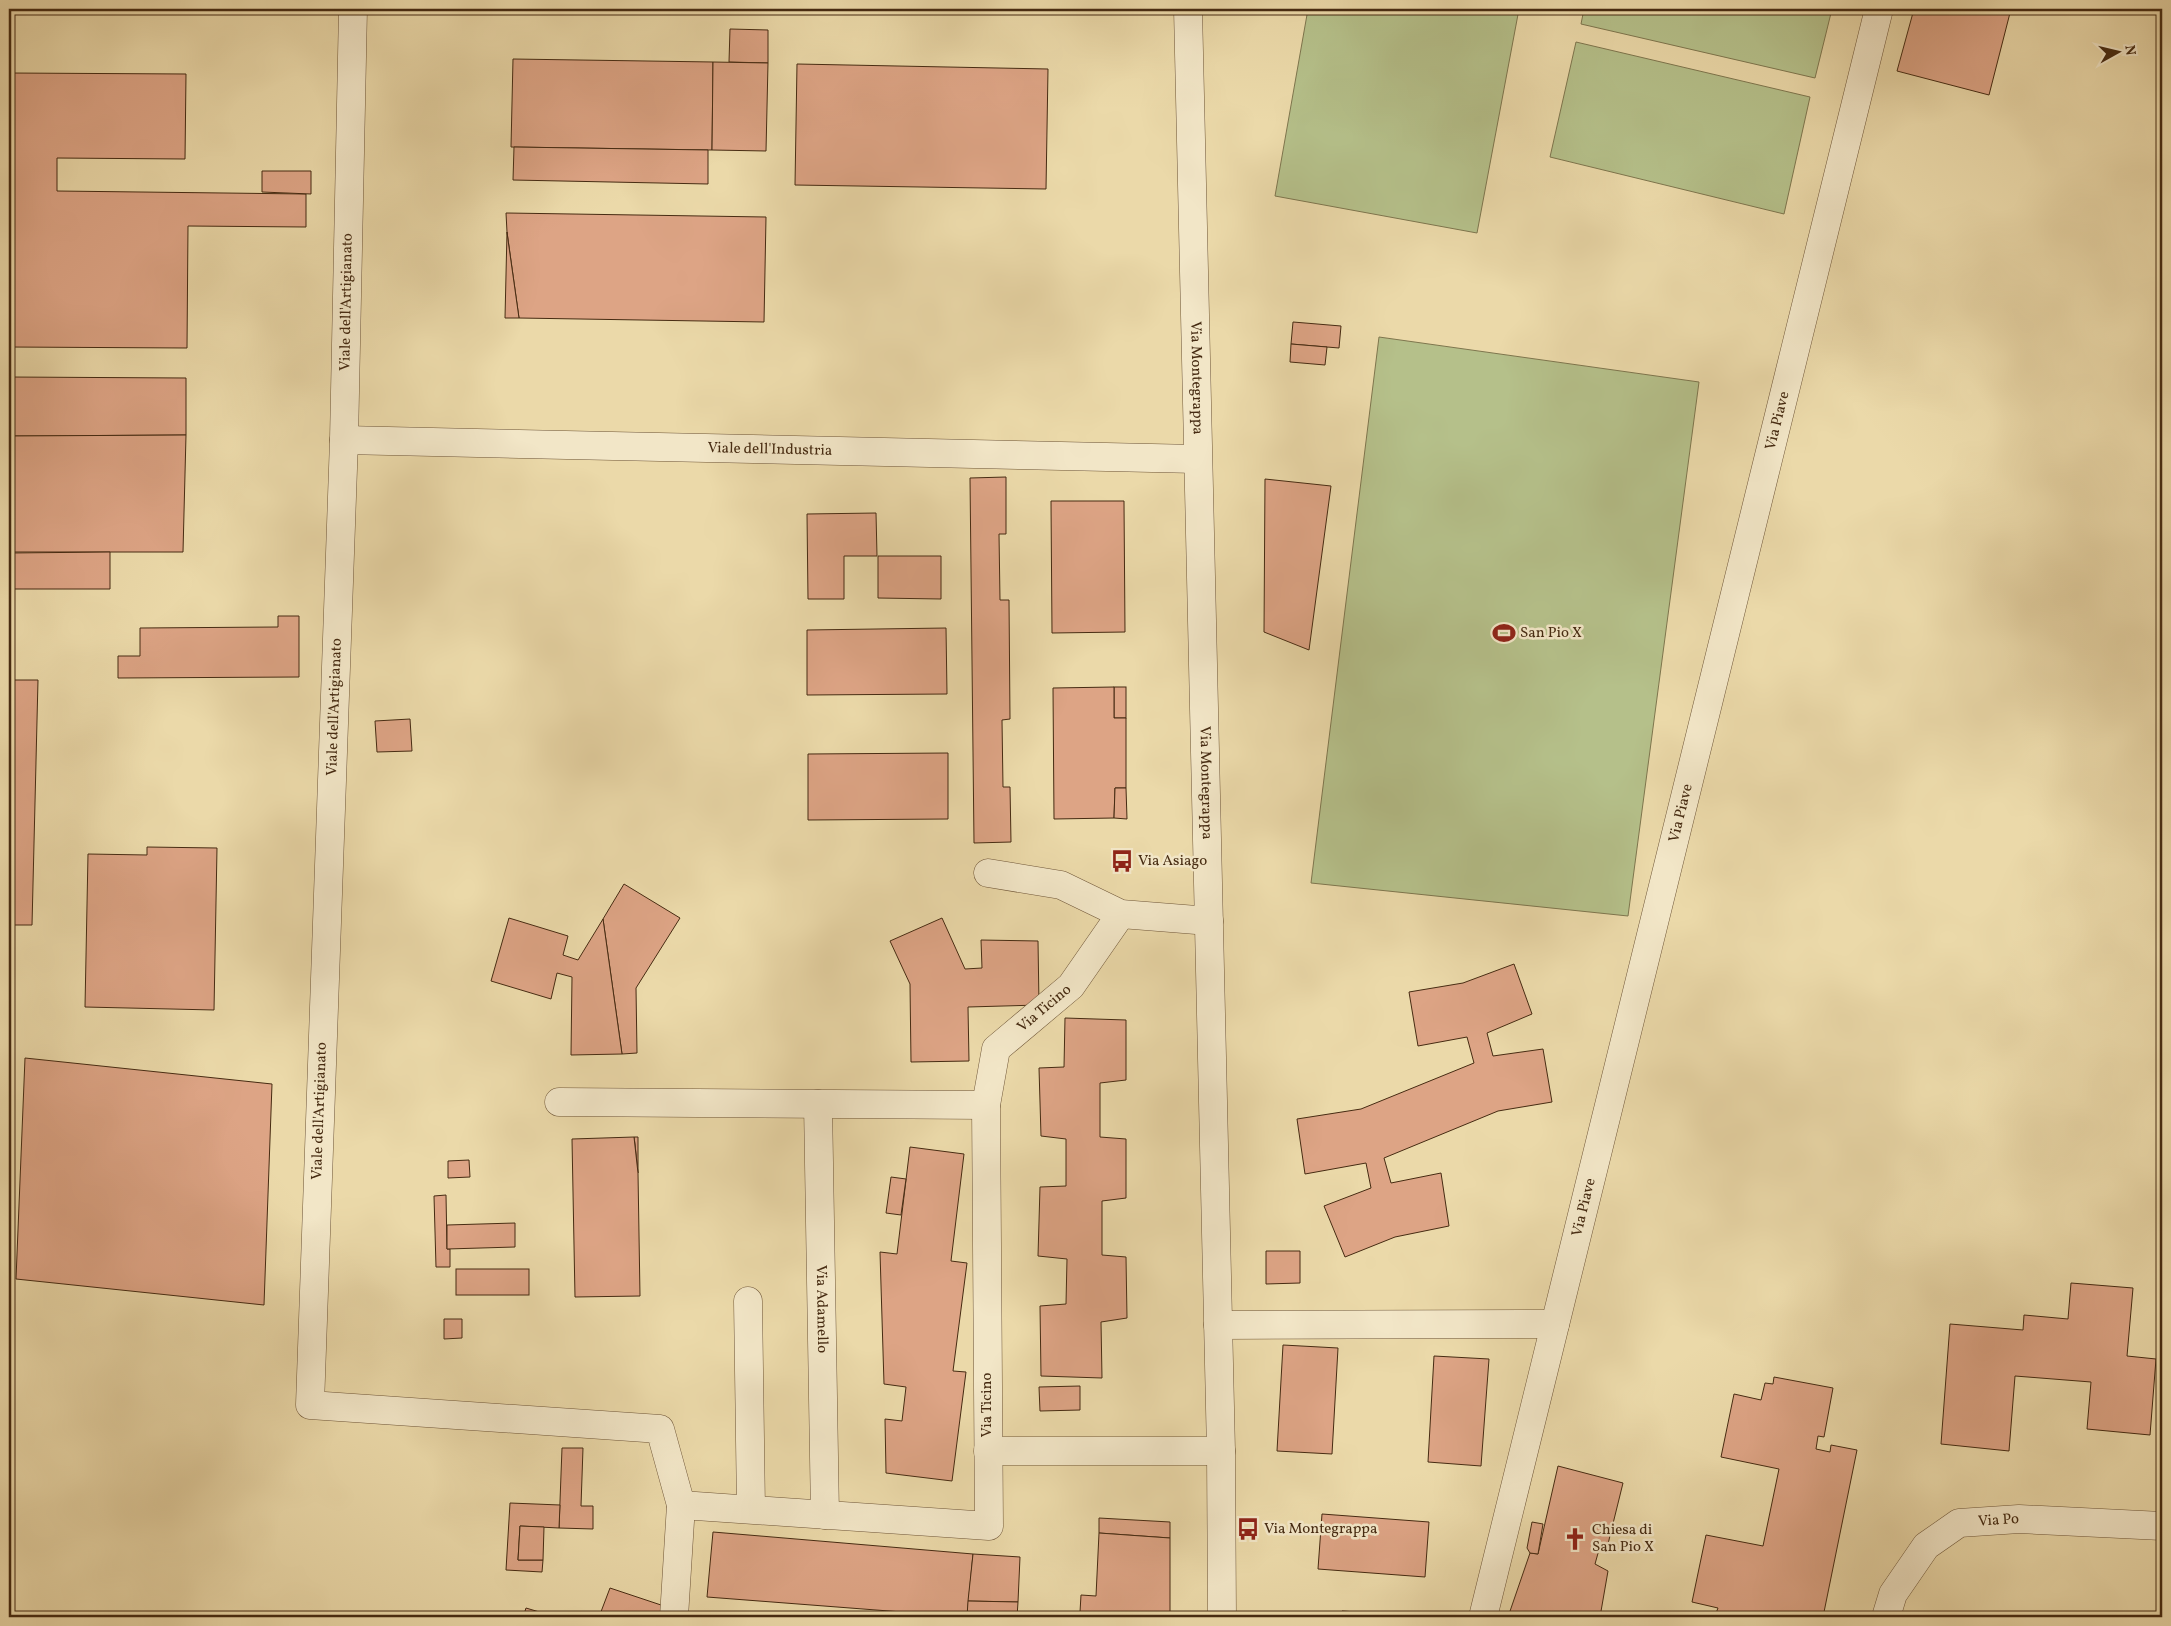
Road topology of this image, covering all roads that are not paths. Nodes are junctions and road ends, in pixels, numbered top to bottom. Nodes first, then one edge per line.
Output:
1 (353, 9) edge
2 (1188, 9) edge
3 (1879, 9) edge
4 (344, 440) junction
5 (1197, 459) junction
6 (988, 873) dead end
7 (1122, 914) junction
8 (1209, 921) junction
9 (559, 1102) dead end
10 (818, 1104) junction
11 (986, 1105) junction
12 (748, 1302) dead end
13 (1555, 1324) junction
14 (1218, 1325) junction
15 (988, 1451) junction
16 (1221, 1451) junction
17 (681, 1505) junction
18 (751, 1510) junction
19 (825, 1514) junction
20 (2162, 1526) edge
21 (674, 1617) edge
22 (1222, 1617) edge
23 (1483, 1617) edge
24 (1886, 1617) edge

1 - 4 street, Viale dell'Artigianato
2 - 5 street, Via Montegrappa
3 - 13 street, Via Piave
4 - 5 street, Viale dell'Industria
4 - 17 street, Viale dell'Artigianato
5 - 8 street, Via Montegrappa
6 - 7 street
7 - 8 street
7 - 11 street, Via Ticino
8 - 14 street, Via Montegrappa
9 - 10 street
10 - 11 street
10 - 19 street, Via Adamello
11 - 15 street, Via Ticino
12 - 18 street
13 - 14 street
13 - 23 street, Via Piave
14 - 16 street, Via Montegrappa
15 - 16 street
15 - 19 street, Via Ticino
16 - 22 street, Via Montegrappa
17 - 18 street, Via Ticino
17 - 21 street
18 - 19 street, Via Ticino
20 - 24 street, Via Po

